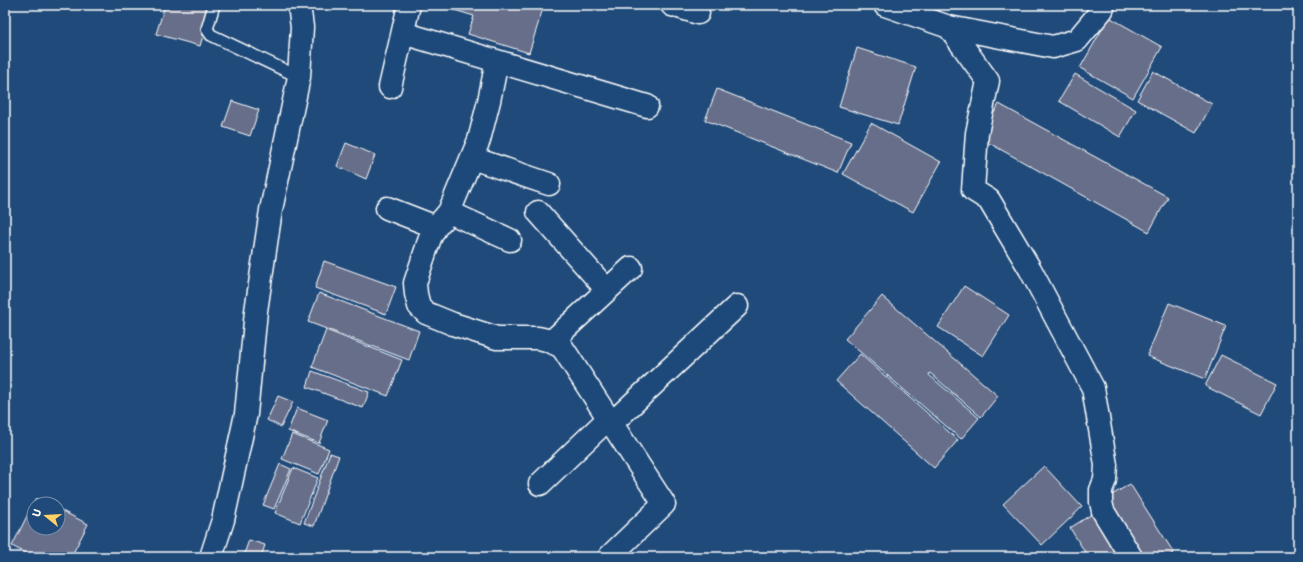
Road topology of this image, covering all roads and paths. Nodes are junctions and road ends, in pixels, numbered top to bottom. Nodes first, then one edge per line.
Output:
1 (214, 5) edge
2 (299, 5) edge
3 (409, 5) edge
4 (672, 5) edge
5 (885, 5) edge
6 (1104, 5) edge
7 (698, 13) dead end
8 (949, 27) junction
9 (403, 33) junction
10 (497, 61) junction
11 (299, 76) junction
12 (390, 87) dead end
13 (647, 106) dead end
14 (472, 158) junction
15 (549, 184) dead end
16 (387, 208) dead end
17 (538, 212) dead end
18 (443, 219) junction
19 (510, 240) dead end
20 (631, 268) dead end
21 (607, 290) junction
22 (737, 306) dead end
23 (551, 342) junction
24 (610, 421) junction
25 (540, 484) dead end
26 (610, 556) dead end
27 (211, 557) edge
28 (1131, 557) edge

1 - 11 lane
2 - 11 street
3 - 9 street
4 - 7 street
5 - 8 street
6 - 8 street
8 - 28 street
9 - 10 street
9 - 12 street
10 - 13 street
10 - 14 street
11 - 27 street
14 - 15 street
14 - 18 street
16 - 18 street
17 - 21 street
18 - 19 street
18 - 23 street
20 - 21 street
21 - 23 street
22 - 24 street
23 - 24 street
24 - 25 street
24 - 26 street

